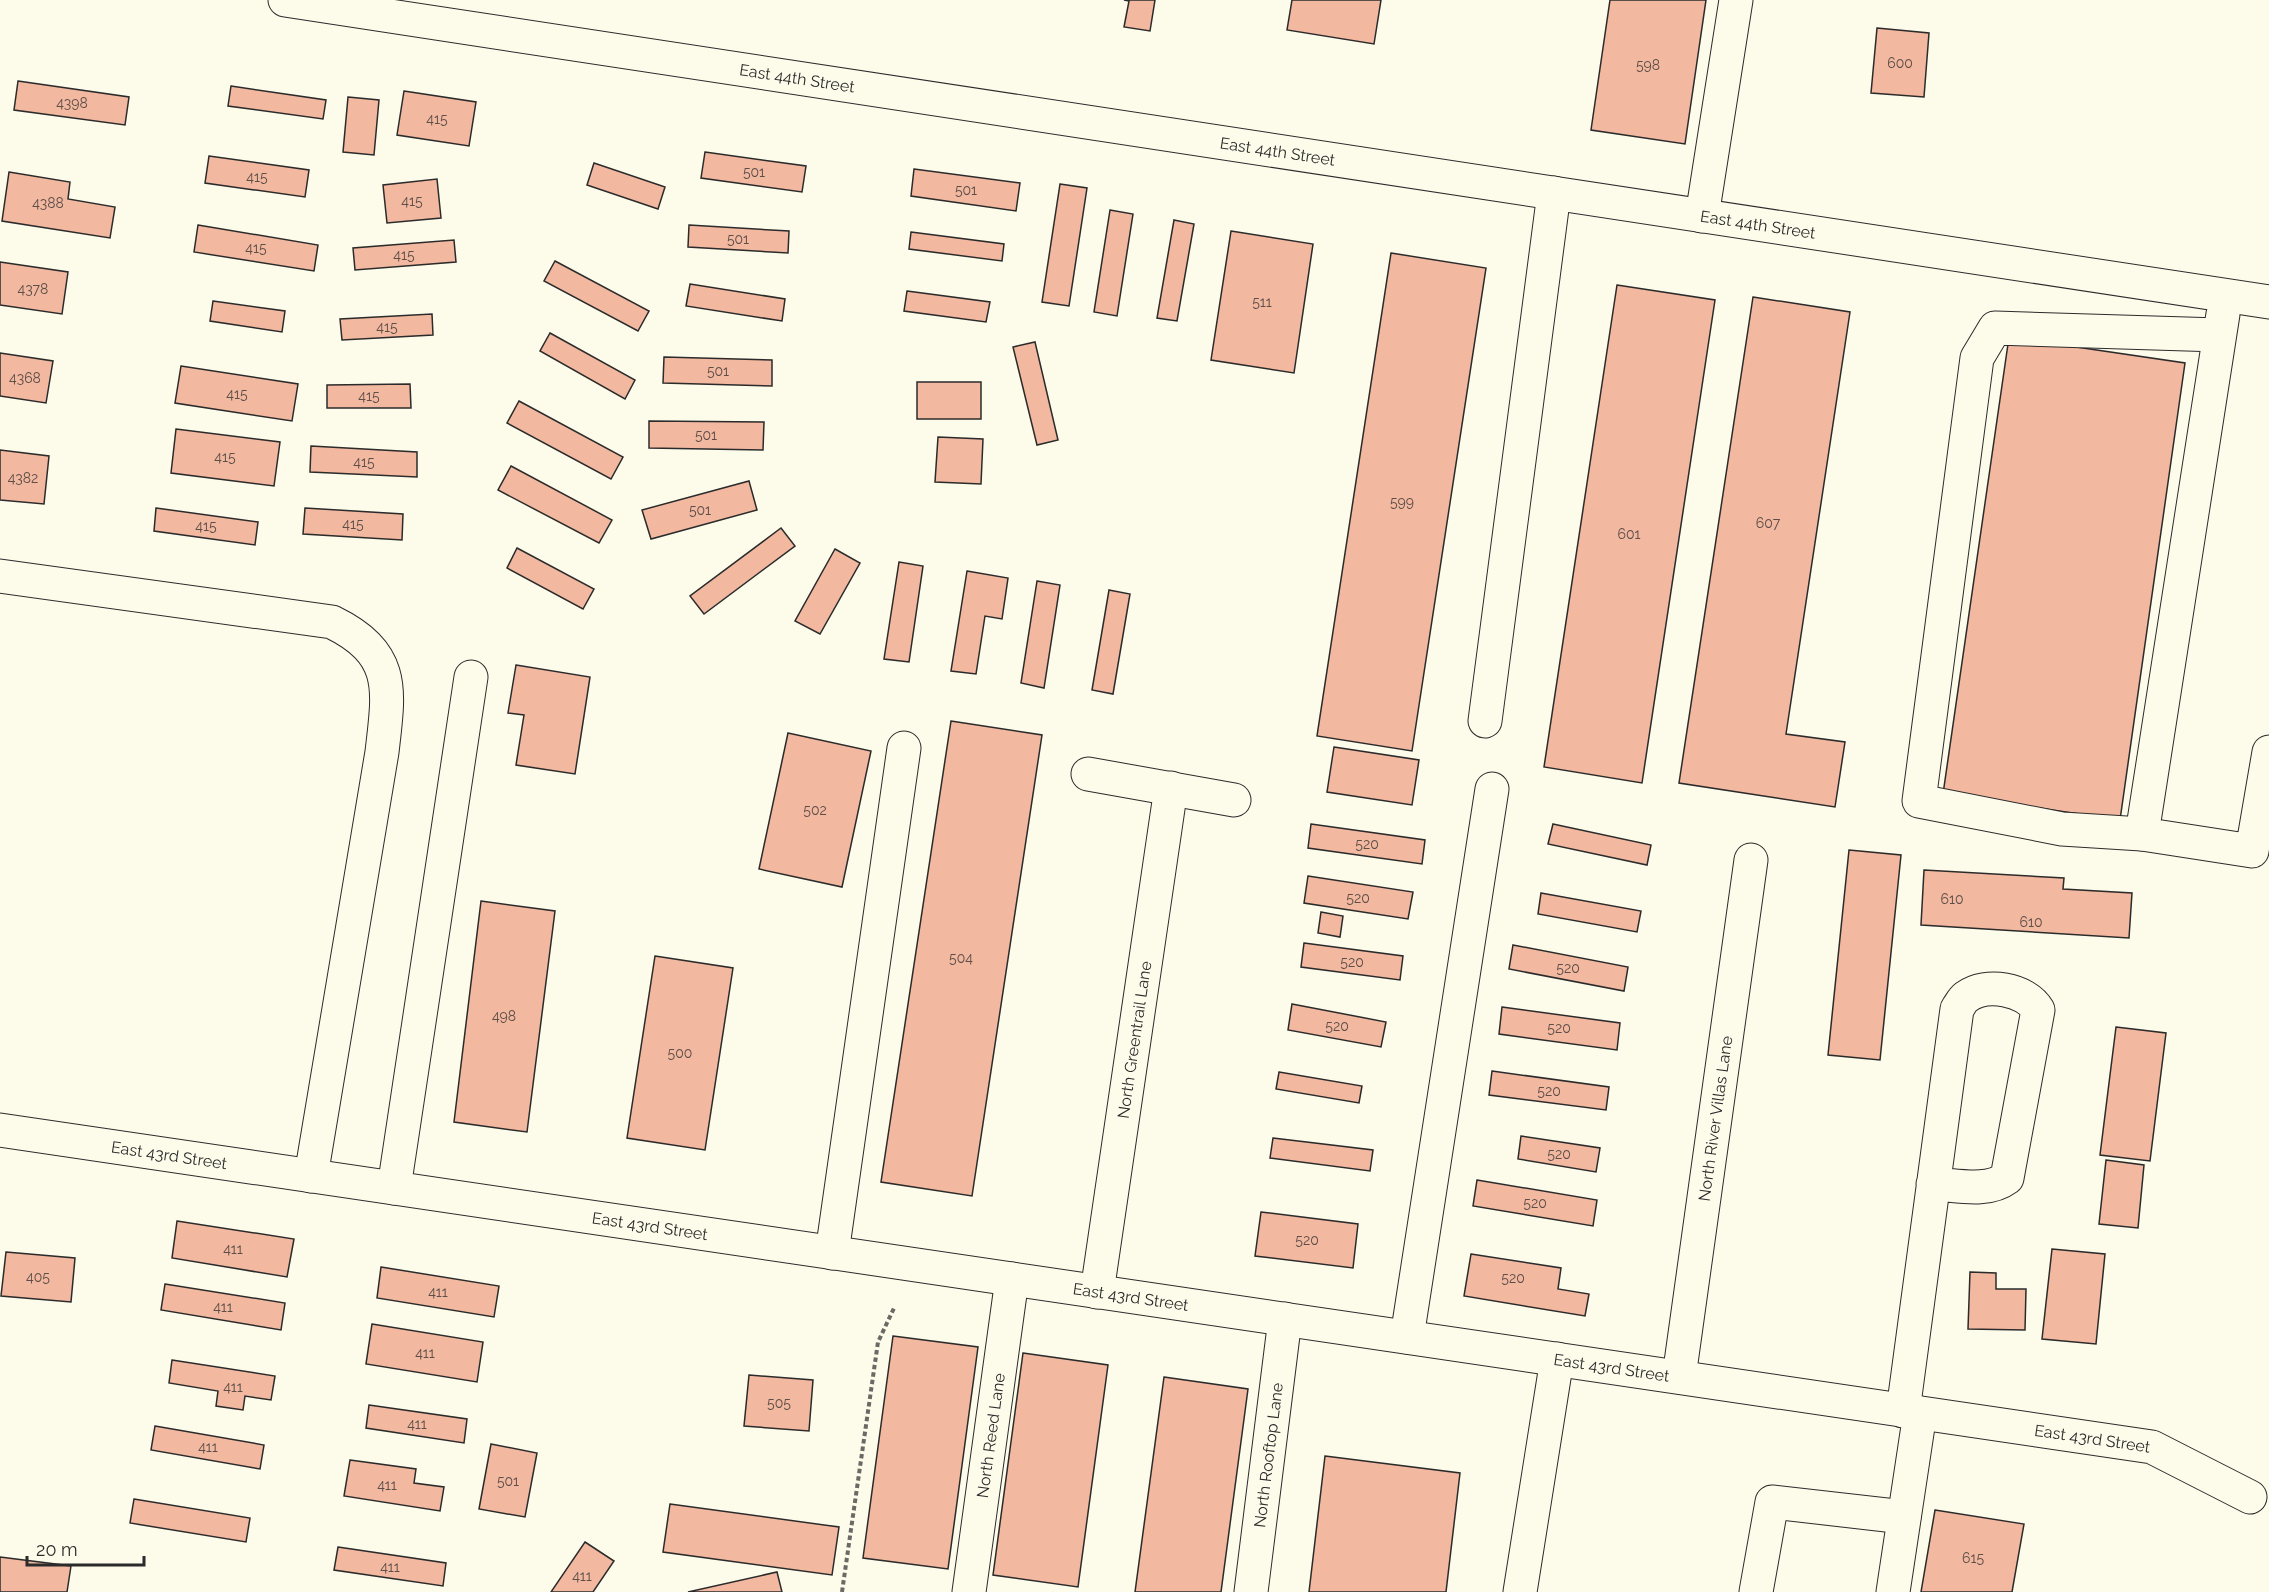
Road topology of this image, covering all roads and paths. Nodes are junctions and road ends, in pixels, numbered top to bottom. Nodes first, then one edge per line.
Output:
1 (285, 0) edge
2 (1736, 0) edge
3 (1554, 194) junction
4 (1702, 216) junction
5 (2226, 296) junction
6 (2269, 302) edge
7 (2219, 336) junction
8 (0, 576) edge
9 (471, 677) dead end
10 (1485, 722) dead end
11 (904, 748) dead end
12 (2269, 752) edge
13 (1088, 774) dead end
14 (1171, 788) junction
15 (1492, 789) dead end
16 (1234, 800) dead end
17 (2142, 834) junction
18 (1751, 860) dead end
19 (0, 1130) edge
20 (311, 1176) junction
21 (1933, 1184) junction
22 (394, 1188) junction
23 (832, 1253) junction
24 (1012, 1279) junction
25 (1097, 1292) junction
26 (895, 1306) dead end
27 (1285, 1319) junction
28 (1407, 1337) junction
29 (1557, 1359) junction
30 (1679, 1377) junction
31 (1912, 1412) junction
32 (2250, 1497) dead end
33 (1904, 1517) junction
34 (842, 1592) edge
35 (969, 1592) edge
36 (1251, 1592) edge
37 (1520, 1592) edge
38 (1756, 1592) edge
39 (1893, 1592) edge

1 - 3 street, East 44th Street
2 - 4 street
3 - 4 street, East 44th Street
3 - 10 street
4 - 5 street, East 44th Street
5 - 6 street, East 44th Street
5 - 7 street
7 - 17 street
7 - 17 street
8 - 20 street
9 - 22 street
11 - 23 street
12 - 17 street
13 - 14 street
14 - 16 street
14 - 25 street, North Greentrail Lane
15 - 28 street
18 - 30 street, North River Villas Lane
19 - 20 street, East 43rd Street
20 - 22 street, East 43rd Street
21 - 21 street
21 - 31 street
22 - 23 street, East 43rd Street
23 - 24 street, East 43rd Street
24 - 25 street, East 43rd Street
24 - 35 street, North Reed Lane
25 - 27 street, East 43rd Street
26 - 34 path
27 - 28 street, East 43rd Street
27 - 36 street, North Rooftop Lane
28 - 29 street, East 43rd Street
29 - 30 street, East 43rd Street
29 - 37 street
30 - 31 street, East 43rd Street
31 - 32 street, East 43rd Street
31 - 33 street
33 - 38 street
33 - 39 street

